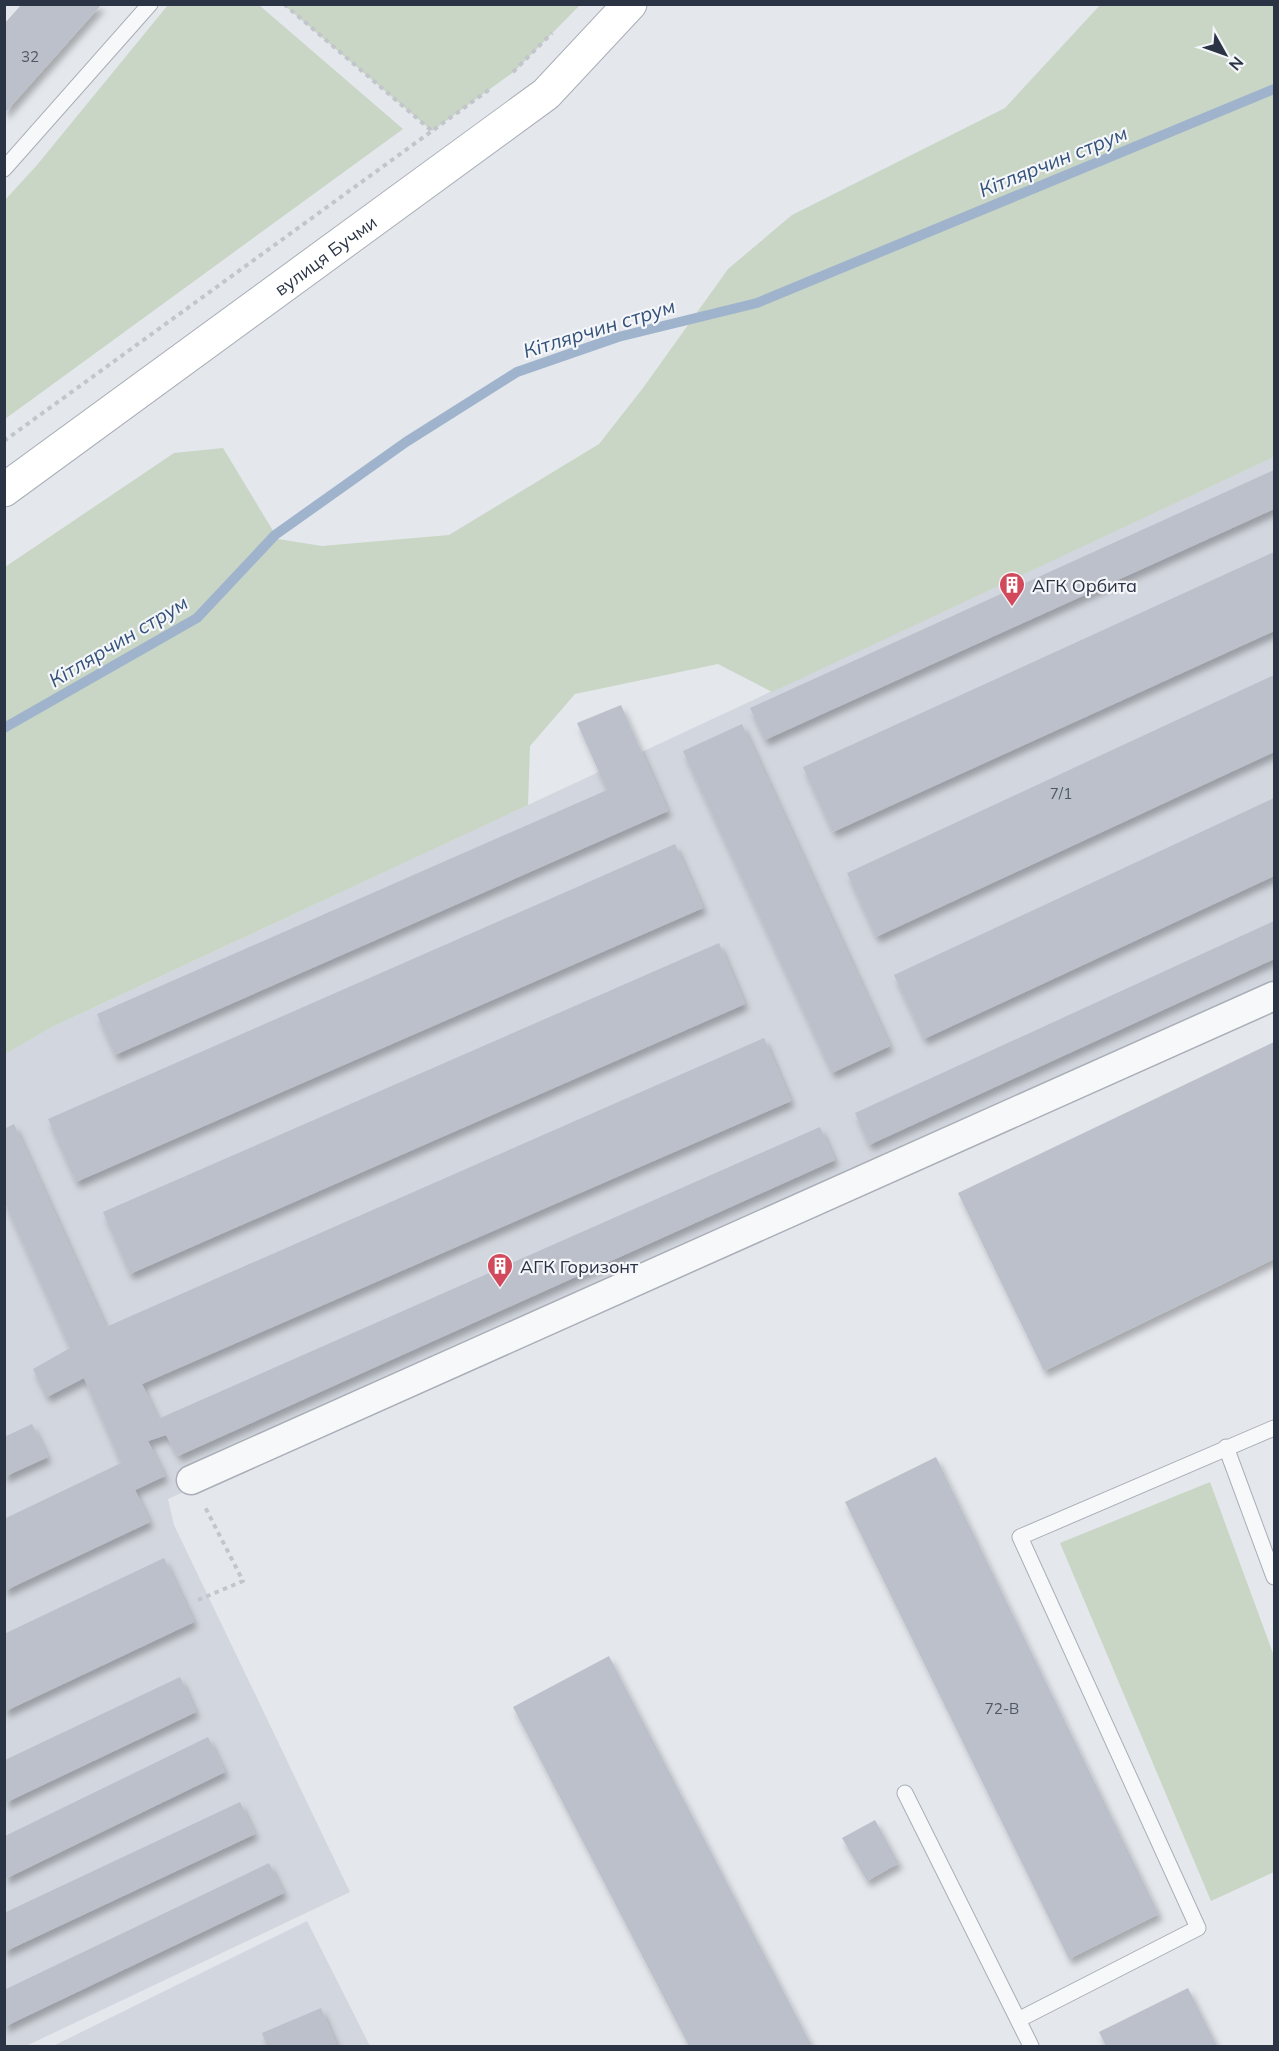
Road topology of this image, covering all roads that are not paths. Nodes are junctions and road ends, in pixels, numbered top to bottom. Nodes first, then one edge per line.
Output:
1 (150, 4) edge
2 (618, 10) edge
3 (4, 169) edge
4 (4, 490) edge
5 (1275, 996) edge
6 (1275, 1428) edge
7 (1226, 1447) junction
8 (191, 1480) road end
9 (1275, 1577) edge
10 (905, 1793) dead end
11 (1018, 2020) junction
12 (1031, 2046) edge

1 - 3 lane
2 - 4 street, вулиця Бучми
5 - 8 street
6 - 7 lane
7 - 9 lane
7 - 11 lane
10 - 11 lane
11 - 12 lane

